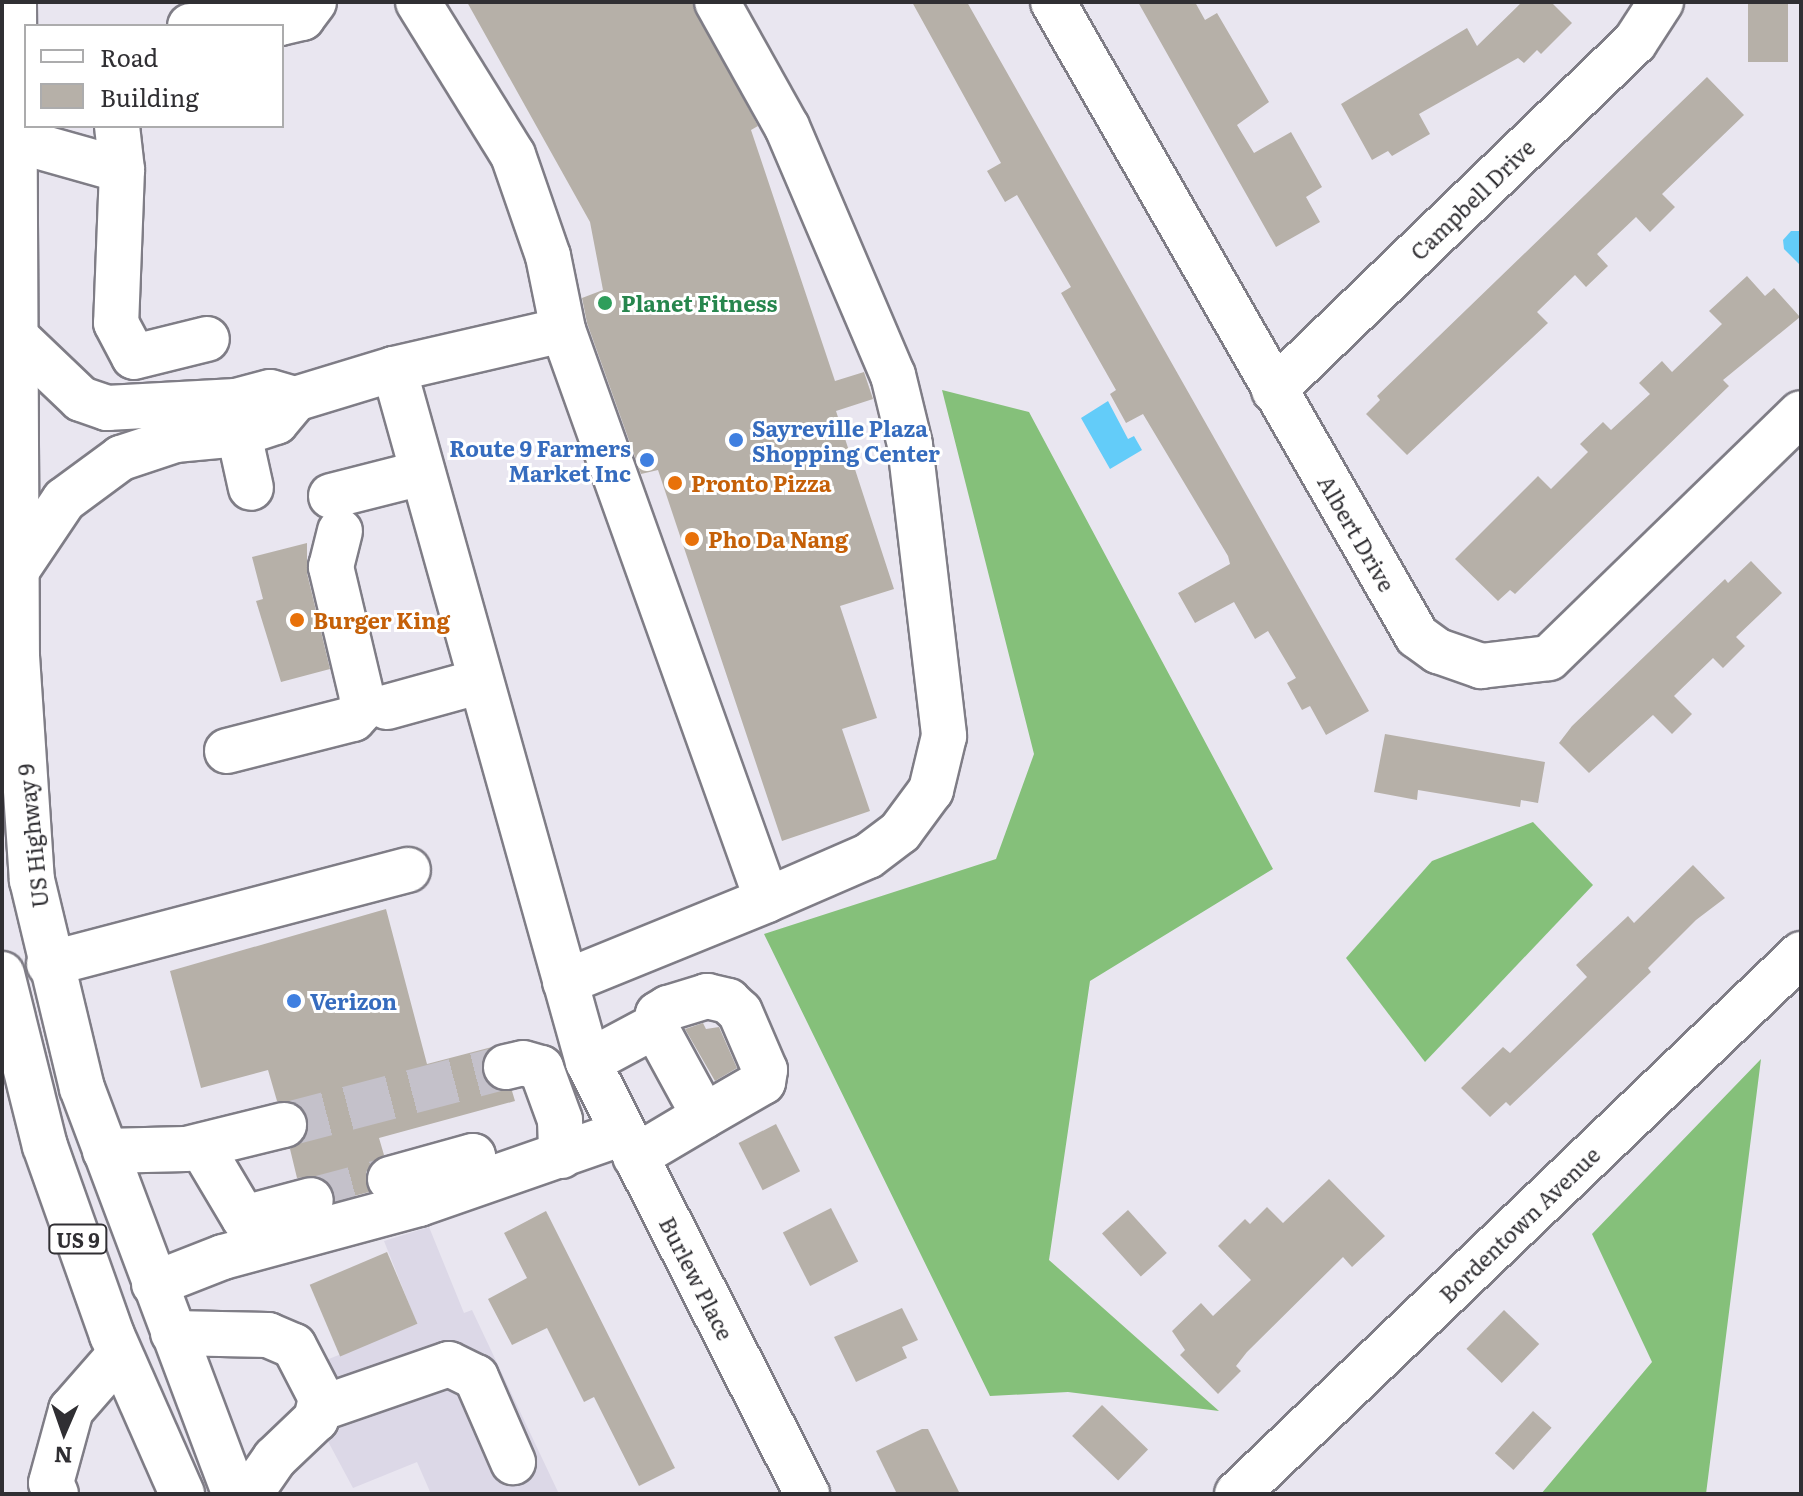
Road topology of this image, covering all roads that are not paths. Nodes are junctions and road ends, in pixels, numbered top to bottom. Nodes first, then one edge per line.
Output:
1 (14, 2) edge
2 (314, 2) edge
3 (333, 2) edge
4 (418, 2) edge
5 (717, 2) edge
6 (1053, 2) edge
7 (1661, 2) edge
8 (250, 24) edge
9 (284, 50) edge
10 (20, 70) edge
11 (117, 128) edge
12 (15, 140) junction
13 (122, 170) junction
14 (563, 330) junction
15 (16, 337) junction
16 (207, 339) dead end
17 (394, 369) junction
18 (1274, 390) junction
19 (295, 399) junction
20 (1801, 413) edge
21 (239, 434) junction
22 (422, 473) junction
23 (251, 488) dead end
24 (19, 567) junction
25 (478, 682) junction
26 (387, 707) dead end
27 (227, 751) dead end
28 (408, 870) dead end
29 (767, 900) junction
30 (49, 964) junction
31 (1798, 964) edge
32 (3, 982) edge
33 (565, 982) junction
34 (655, 1026) junction
35 (588, 1062) junction
36 (506, 1067) tunnel mouth
37 (704, 1116) junction
38 (284, 1125) tunnel mouth
39 (629, 1145) junction
40 (201, 1146) junction
41 (105, 1151) junction
42 (561, 1156) junction
43 (390, 1179) tunnel mouth
44 (479, 1184) junction
45 (311, 1200) tunnel mouth
46 (154, 1284) junction
47 (173, 1333) junction
48 (120, 1354) junction
49 (322, 1408) junction
50 (513, 1462) dead end
51 (56, 1494) edge
52 (182, 1494) edge
53 (235, 1494) edge
54 (250, 1494) edge
55 (807, 1494) edge
56 (1237, 1494) edge

1 - 10 main road, US Highway 9 / US 9
2 - 8 main road
3 - 9 main road
4 - 14 main road
5 - 29 main road
6 - 18 main road, Albert Drive
7 - 18 main road, Campbell Drive
10 - 12 main road, US Highway 9 / US 9
11 - 13 main road
12 - 13 main road
12 - 15 main road, US Highway 9 / US 9
13 - 16 main road
14 - 17 main road
14 - 29 main road
15 - 19 main road
15 - 24 main road, US Highway 9 / US 9
17 - 19 main road
17 - 22 main road, Burlew Place
18 - 20 main road, Albert Drive
19 - 21 main road
21 - 23 main road
21 - 24 main road
22 - 25 main road, Burlew Place
22 - 27 main road
24 - 30 main road, US Highway 9 / US 9
25 - 26 main road
25 - 33 main road, Burlew Place
28 - 30 main road
29 - 33 main road
30 - 41 main road, US Highway 9 / US 9
31 - 56 main road, Bordentown Avenue
32 - 48 main road, US 9
33 - 35 main road, Burlew Place
34 - 35 main road
34 - 37 main road
34 - 37 main road
35 - 39 main road, Burlew Place
36 - 42 main road
37 - 39 main road
38 - 40 main road
39 - 42 main road
39 - 55 main road, Burlew Place
40 - 41 main road
40 - 45 main road
41 - 46 main road, US Highway 9 / US 9
42 - 44 main road
43 - 44 main road
44 - 46 main road
46 - 47 main road, US Highway 9 / US 9
47 - 49 main road
47 - 53 main road, US Highway 9 / US 9
48 - 51 main road
48 - 52 main road, US 9
49 - 50 main road
49 - 54 main road

